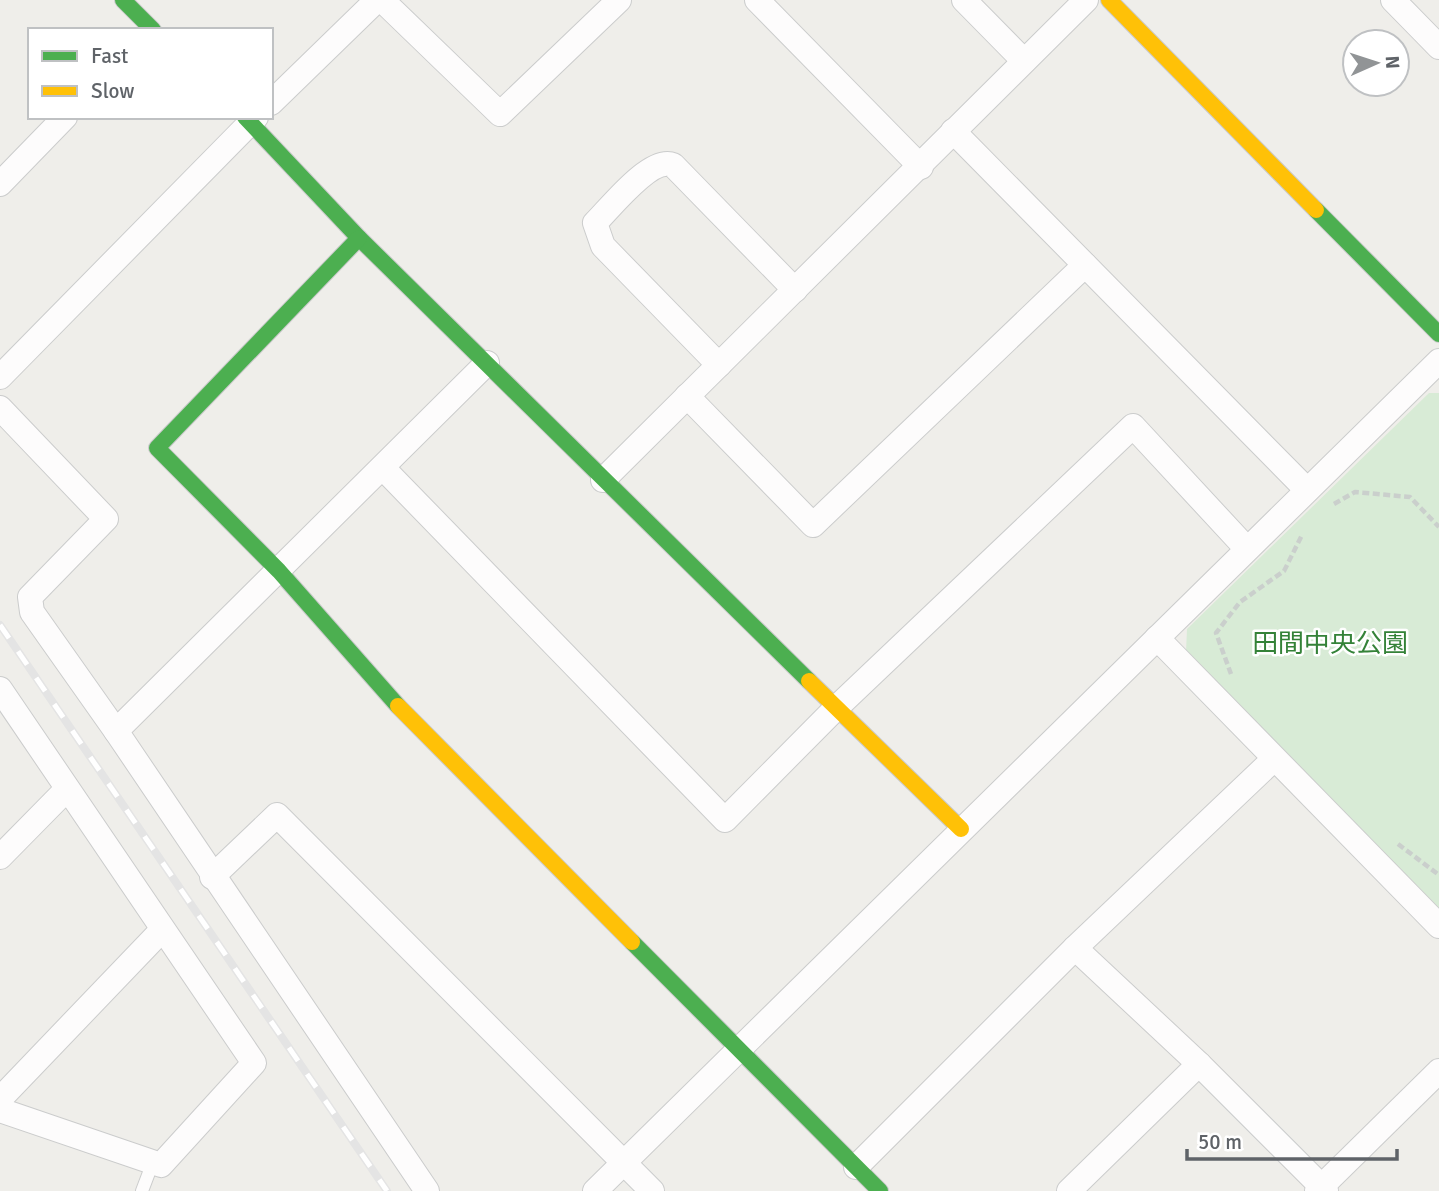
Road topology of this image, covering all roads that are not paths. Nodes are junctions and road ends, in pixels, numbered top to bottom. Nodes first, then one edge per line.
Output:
1 (123, 0) edge
2 (379, 0) edge
3 (619, 0) edge
4 (757, 0) edge
5 (964, 0) edge
6 (1086, 0) edge
7 (1110, 0) edge
8 (1393, 0) edge
9 (150, 28) edge
10 (1439, 47) edge
11 (1024, 61) junction
12 (273, 101) edge
13 (63, 119) edge
14 (251, 119) edge
15 (953, 131) junction
16 (921, 167) junction
17 (0, 184) edge
18 (359, 238) junction
19 (1085, 265) junction
20 (795, 290) junction
21 (1439, 334) edge
22 (1439, 360) edge
23 (486, 363) junction
24 (719, 365) junction
25 (0, 377) edge
26 (687, 396) junction
27 (0, 408) edge
28 (383, 468) junction
29 (603, 480) junction
30 (1307, 490) junction
31 (1247, 549) junction
32 (279, 571) junction
33 (1157, 638) junction
34 (0, 689) edge
35 (835, 709) junction
36 (116, 731) junction
37 (1274, 759) junction
38 (67, 789) junction
39 (961, 829) junction
40 (0, 857) edge
41 (212, 877) junction
42 (1439, 926) edge
43 (162, 931) junction
44 (1075, 947) junction
45 (740, 1049) junction
46 (1199, 1064) junction
47 (1439, 1071) edge
48 (0, 1099) edge
49 (0, 1110) edge
50 (153, 1162) junction
51 (624, 1163) junction
52 (866, 1182) edge
53 (1321, 1189) edge
54 (142, 1191) edge
55 (427, 1191) edge
56 (595, 1191) edge
57 (652, 1191) edge
58 (1069, 1191) edge

1 - 9 street
2 - 3 street
2 - 12 street
4 - 16 street
5 - 11 street
6 - 11 street
7 - 21 street
8 - 10 street
11 - 15 street
13 - 17 street
14 - 18 street
14 - 25 street
15 - 16 street
15 - 19 street
16 - 20 street
18 - 23 street
18 - 32 street
19 - 26 street
19 - 30 street
20 - 24 street
20 - 24 street
22 - 30 street
23 - 28 street
23 - 29 street
24 - 26 street
26 - 29 street
27 - 36 street
28 - 32 street
28 - 35 street
29 - 35 street
30 - 31 street
31 - 33 street
31 - 35 street
32 - 36 street
32 - 45 street
33 - 37 street
33 - 39 street
34 - 38 street
35 - 39 street
36 - 41 street
37 - 42 street
37 - 44 street
38 - 40 street
38 - 43 street
39 - 45 street
41 - 51 street
41 - 55 street
43 - 48 street
43 - 50 street
44 - 46 street
44 - 52 street
45 - 51 street
45 - 52 street
46 - 53 street
46 - 58 street
47 - 53 street
49 - 50 street
50 - 54 lane
51 - 56 street
51 - 57 street

